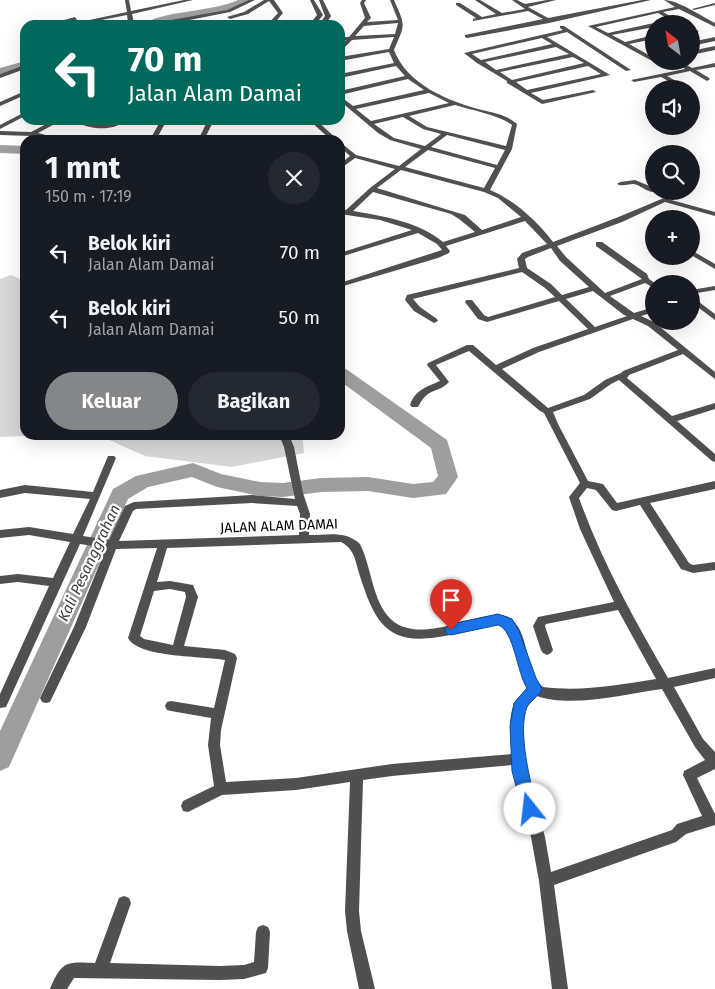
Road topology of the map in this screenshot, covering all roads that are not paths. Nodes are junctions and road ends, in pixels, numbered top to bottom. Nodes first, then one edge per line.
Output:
1 (129, 0) edge
2 (191, 0) edge
3 (253, 0) edge
4 (269, 0) edge
5 (312, 0) edge
6 (321, 0) edge
7 (364, 0) edge
8 (392, 0) edge
9 (476, 0) edge
10 (514, 0) edge
11 (554, 0) edge
12 (649, 0) edge
13 (666, 0) edge
14 (676, 0) edge
15 (458, 4) dead end
16 (715, 4) edge
17 (524, 6) junction
18 (681, 7) junction
19 (694, 9) junction
20 (251, 10) junction
21 (530, 10) junction
22 (659, 12) junction
23 (130, 13) junction
24 (501, 15) junction
25 (664, 15) edge
26 (481, 18) junction
27 (632, 18) junction
28 (715, 18) edge
29 (96, 19) junction
30 (72, 20) edge
31 (92, 20) edge
32 (131, 20) edge
33 (182, 20) edge
34 (215, 20) edge
35 (242, 20) dead end
36 (275, 20) edge
37 (316, 20) edge
38 (325, 20) edge
39 (475, 20) dead end
40 (548, 20) junction
41 (400, 21) junction
42 (583, 22) dead end
43 (645, 23) edge
44 (364, 24) junction
45 (715, 24) edge
46 (591, 26) junction
47 (645, 26) edge
48 (566, 31) junction
49 (398, 35) junction
50 (607, 35) junction
51 (467, 36) dead end
52 (542, 36) junction
53 (351, 38) junction
54 (345, 39) edge
55 (645, 39) edge
56 (715, 39) edge
57 (700, 42) edge
58 (509, 43) junction
59 (624, 44) junction
60 (345, 45) edge
61 (556, 45) junction
62 (715, 48) edge
63 (391, 50) junction
64 (523, 52) junction
65 (700, 52) edge
66 (573, 55) junction
67 (644, 55) edge
68 (345, 59) edge
69 (700, 59) edge
70 (479, 62) junction
71 (398, 64) junction
72 (589, 64) junction
73 (712, 65) edge
74 (20, 70) edge
75 (628, 70) dead end
76 (681, 70) edge
77 (692, 70) edge
78 (494, 72) junction
79 (345, 75) edge
80 (662, 75) junction
81 (0, 76) edge
82 (410, 77) junction
83 (707, 79) dead end
84 (634, 80) dead end
85 (671, 80) edge
86 (509, 82) junction
87 (429, 90) junction
88 (345, 91) edge
89 (526, 92) junction
90 (593, 92) dead end
91 (20, 95) edge
92 (345, 102) edge
93 (455, 103) junction
94 (0, 104) edge
95 (352, 108) junction
96 (404, 115) junction
97 (20, 116) edge
98 (369, 123) junction
99 (49, 125) edge
100 (94, 125) edge
101 (117, 125) edge
102 (318, 125) edge
103 (0, 126) edge
104 (0, 133) edge
105 (32, 134) junction
106 (445, 134) junction
107 (37, 135) edge
108 (329, 135) edge
109 (345, 148) edge
110 (425, 148) junction
111 (509, 149) junction
112 (354, 156) junction
113 (345, 163) edge
114 (499, 167) junction
115 (399, 168) junction
116 (620, 184) dead end
117 (645, 187) edge
118 (372, 189) junction
119 (486, 191) junction
120 (667, 200) joint
121 (345, 211) edge
122 (345, 212) edge
123 (715, 214) edge
124 (526, 218) junction
125 (420, 230) junction
126 (480, 232) junction
127 (599, 244) dead end
128 (442, 245) junction
129 (552, 245) junction
130 (345, 253) edge
131 (700, 258) edge
132 (715, 267) edge
133 (523, 269) junction
134 (645, 279) edge
135 (645, 280) edge
136 (345, 282) edge
137 (594, 288) junction
138 (715, 288) edge
139 (700, 290) edge
140 (604, 296) junction
141 (560, 298) junction
142 (469, 302) dead end
143 (700, 306) edge
144 (645, 313) edge
145 (636, 317) junction
146 (715, 318) edge
147 (434, 321) dead end
148 (594, 330) junction
149 (683, 351) junction
150 (497, 368) junction
151 (622, 376) junction
152 (715, 376) edge
153 (414, 404) dead end
154 (715, 406) edge
155 (548, 411) junction
156 (670, 420) junction
157 (286, 440) edge
158 (111, 458) dead end
159 (715, 459) edge
160 (585, 484) junction
161 (715, 485) edge
162 (0, 494) edge
163 (96, 496) junction
164 (300, 498) junction
165 (643, 501) junction
166 (0, 534) edge
167 (81, 538) junction
168 (304, 539) junction
169 (108, 544) junction
170 (164, 545) junction
171 (715, 566) edge
172 (2, 583) edge
173 (56, 583) junction
174 (150, 587) junction
175 (622, 605) junction
176 (547, 650) dead end
177 (177, 651) junction
178 (715, 673) edge
179 (665, 684) junction
180 (534, 688) junction
181 (46, 698) dead end
182 (2, 702) dead end
183 (171, 706) dead end
184 (219, 714) junction
185 (518, 759) junction
186 (357, 775) junction
187 (221, 789) junction
188 (188, 806) dead end
189 (713, 823) edge
190 (546, 881) junction
191 (124, 903) dead end
192 (264, 932) dead end
193 (100, 969) junction
194 (58, 989) edge
195 (367, 989) edge
196 (560, 989) edge

1 - 23 street
2 - 23 street
3 - 33 street
4 - 20 street
4 - 36 street
5 - 37 street
6 - 38 street
7 - 44 street
8 - 41 street
9 - 24 street
10 - 17 street
11 - 17 street
12 - 40 street
13 - 18 street
14 - 19 street
15 - 26 street
16 - 19 street
17 - 21 street
18 - 22 street
18 - 45 street
19 - 28 street
20 - 34 street
20 - 35 street
21 - 24 street
21 - 40 street
22 - 25 street
22 - 27 street
23 - 29 street
23 - 32 street
24 - 26 street
26 - 39 street
27 - 43 street
27 - 46 street
29 - 30 street
29 - 31 street
40 - 48 street
40 - 51 street
41 - 44 street
41 - 49 street
42 - 46 street
44 - 53 street
46 - 50 street
47 - 50 street
48 - 52 street
48 - 75 street
49 - 53 street
49 - 63 street
50 - 59 street
52 - 58 street
52 - 61 street
53 - 54 street
53 - 60 street
55 - 59 street
56 - 57 street
58 - 64 street
58 - 70 street
59 - 67 street
61 - 64 street
61 - 66 street
62 - 65 street
63 - 68 street
63 - 71 street
64 - 70 street
66 - 72 street
66 - 78 street
69 - 73 street
70 - 78 street
71 - 79 street
71 - 82 street
72 - 86 street
72 - 89 street
74 - 81 street
76 - 80 street
77 - 83 street
78 - 86 street
80 - 84 street
80 - 85 street
82 - 87 street
82 - 88 street
86 - 89 street
87 - 93 street
87 - 95 street
89 - 90 street
91 - 94 street
92 - 95 street
93 - 96 street
93 - 111 street
95 - 98 street
96 - 98 street
96 - 106 street
97 - 103 street
98 - 110 street
99 - 105 street
100 - 101 street
102 - 108 street
104 - 105 street
105 - 107 street
106 - 110 street
106 - 111 street
109 - 112 street
110 - 114 street
110 - 115 street
111 - 114 street
112 - 113 street
112 - 115 street
114 - 119 street
115 - 118 street
115 - 119 street
116 - 117 street
118 - 121 street
118 - 126 street
119 - 124 street
120 - 123 street
120 - 129 street
122 - 125 street
124 - 126 street
124 - 129 street
125 - 128 street
125 - 130 street
126 - 128 street
127 - 134 street
128 - 136 street
129 - 133 street
129 - 137 street
131 - 132 street
133 - 141 street
133 - 147 street
135 - 140 street
137 - 140 street
137 - 141 street
138 - 139 street
140 - 145 street
141 - 142 street
141 - 148 street
143 - 146 street
144 - 145 street
145 - 148 street
145 - 149 street
148 - 150 street
149 - 151 street
149 - 152 street
150 - 153 street
150 - 155 street
151 - 155 street
151 - 156 street
154 - 156 street
155 - 160 street
156 - 159 street
157 - 164 street
158 - 163 street
160 - 165 street
160 - 175 street
161 - 165 street
162 - 163 street
163 - 167 street
164 - 168 street
164 - 169 street
165 - 171 street
166 - 167 street, JALAN ALAM DAMAI
167 - 169 street, JALAN ALAM DAMAI
167 - 173 street
168 - 170 street, JALAN ALAM DAMAI
168 - 180 street, JALAN ALAM DAMAI
169 - 170 street, JALAN ALAM DAMAI
169 - 181 street
170 - 174 street
172 - 173 street
173 - 182 street
174 - 177 street
174 - 177 street
175 - 176 street
175 - 179 street
177 - 184 street
178 - 179 street
179 - 180 street
179 - 189 street
180 - 185 street
183 - 184 street
184 - 187 street
185 - 186 street
185 - 190 street
186 - 187 street
186 - 195 street
187 - 188 street
189 - 190 street
190 - 196 street
191 - 193 street
192 - 193 street
193 - 194 street

